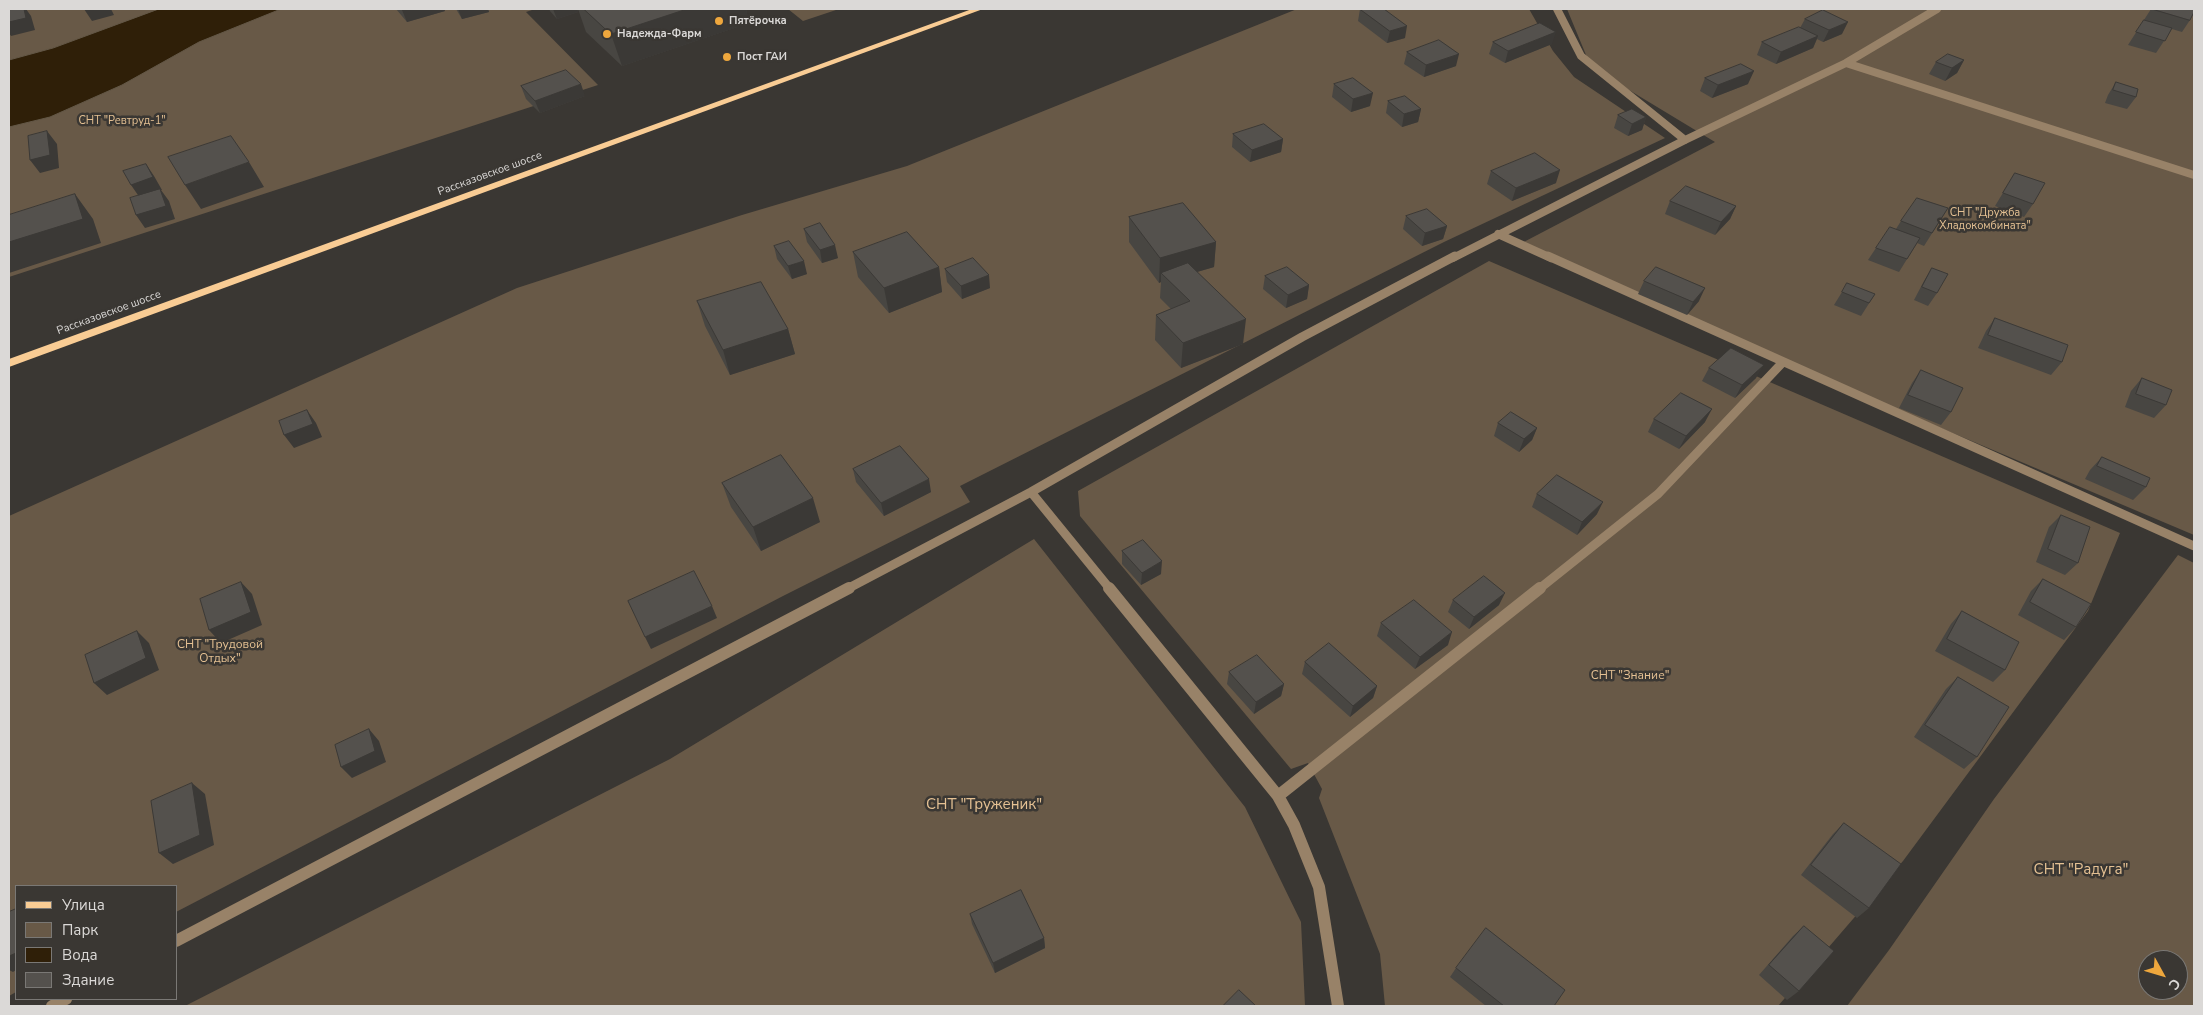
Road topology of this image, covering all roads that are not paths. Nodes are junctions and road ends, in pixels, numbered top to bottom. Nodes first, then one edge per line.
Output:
1 (980, 9) edge
2 (1557, 9) edge
3 (1937, 9) edge
4 (1846, 63) junction
5 (1686, 140) junction
6 (2194, 176) edge
7 (1498, 234) junction
8 (1783, 362) junction
9 (9, 363) edge
10 (1031, 492) junction
11 (2194, 546) edge
12 (1278, 796) junction
13 (178, 940) edge
14 (64, 1000) edge
15 (52, 1006) edge
16 (1338, 1006) edge

1 - 9 main road, Рассказовское шоссе
2 - 5 lane
3 - 4 lane
4 - 5 lane
4 - 6 lane
5 - 7 lane
7 - 8 lane
7 - 10 lane
8 - 11 lane
8 - 12 lane
10 - 12 lane
10 - 13 lane
12 - 16 lane
14 - 15 lane

